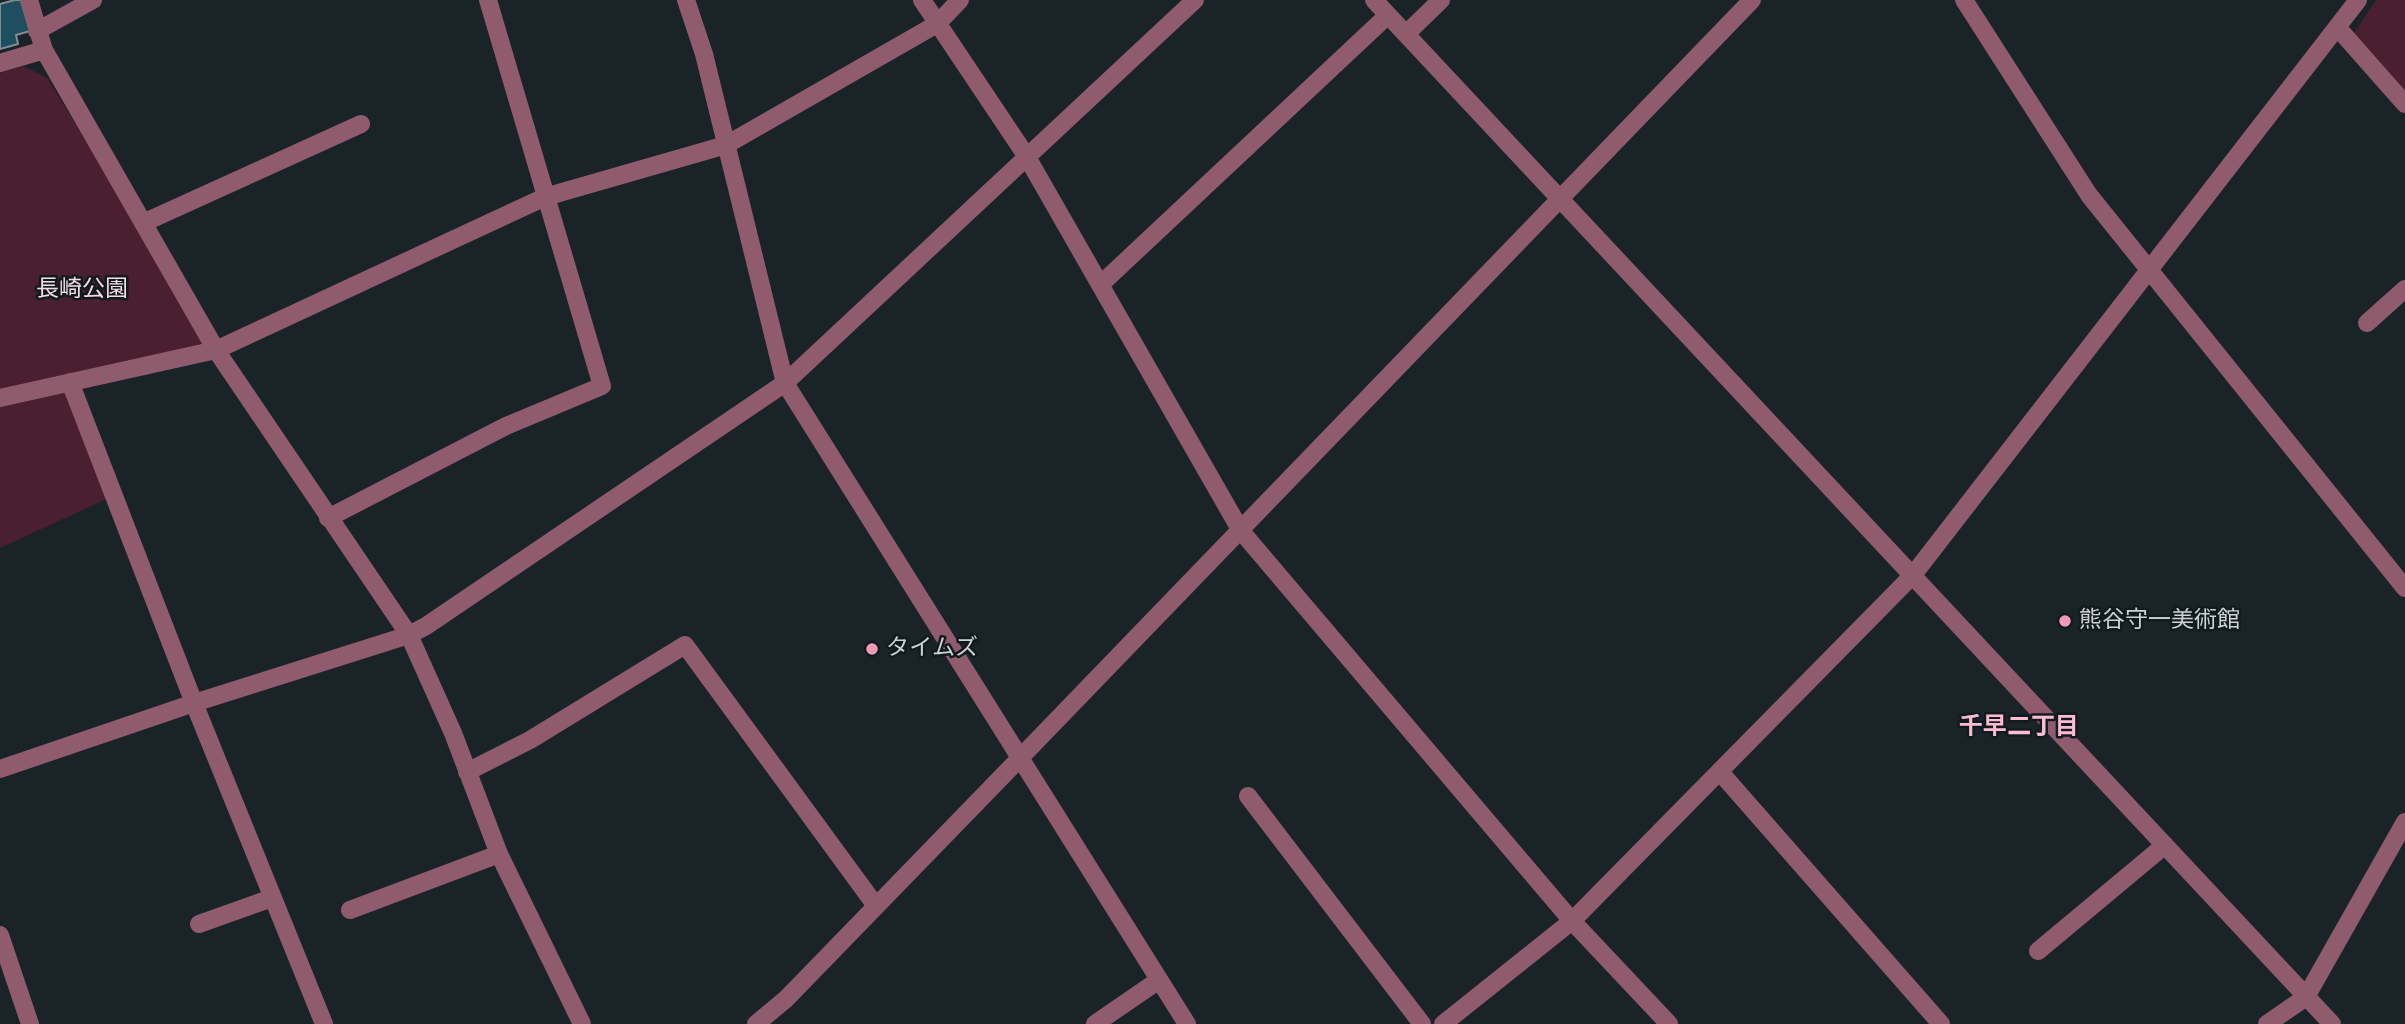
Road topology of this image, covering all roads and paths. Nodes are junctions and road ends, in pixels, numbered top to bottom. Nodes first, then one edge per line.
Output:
1 (29, 0) edge
2 (93, 0) edge
3 (488, 0) edge
4 (687, 0) edge
5 (922, 0) edge
6 (960, 0) edge
7 (1195, 0) edge
8 (1374, 0) edge
9 (1441, 0) edge
10 (1752, 0) edge
11 (1964, 0) edge
12 (2358, 0) edge
13 (1388, 15) junction
14 (937, 24) junction
15 (2337, 27) junction
16 (37, 31) junction
17 (1406, 34) junction
18 (44, 50) junction
19 (0, 63) edge
20 (2405, 104) edge
21 (361, 124) dead end
22 (726, 145) junction
23 (1027, 157) junction
24 (545, 197) junction
25 (1561, 198) junction
26 (143, 223) junction
27 (2149, 271) junction
28 (1100, 285) junction
29 (2405, 289) edge
30 (2367, 323) dead end
31 (216, 350) junction
32 (70, 382) junction
33 (786, 383) junction
34 (0, 398) edge
35 (328, 518) junction
36 (1241, 531) junction
37 (1913, 575) junction
38 (2405, 588) edge
39 (409, 635) junction
40 (194, 703) junction
41 (1020, 758) junction
42 (0, 769) edge
43 (467, 772) junction
44 (1720, 772) junction
45 (1248, 796) dead end
46 (2405, 821) edge
47 (2165, 845) junction
48 (499, 854) junction
49 (272, 898) junction
50 (876, 906) junction
51 (350, 910) dead end
52 (1572, 921) junction
53 (198, 924) dead end
54 (0, 935) edge
55 (2038, 951) dead end
56 (4, 962) edge
57 (1159, 980) junction
58 (2306, 997) junction
59 (30, 1024) edge
60 (324, 1024) edge
61 (582, 1024) edge
62 (756, 1024) edge
63 (1095, 1024) edge
64 (1187, 1024) edge
65 (1422, 1024) edge
66 (1443, 1024) edge
67 (1669, 1024) edge
68 (1941, 1024) edge
69 (2267, 1024) edge
70 (2332, 1024) edge

1 - 16 street
2 - 16 street
3 - 24 street
4 - 22 street
5 - 14 street
6 - 14 street
7 - 23 street
8 - 13 street
9 - 17 street
10 - 25 street
11 - 27 street
12 - 15 street
13 - 17 street
13 - 28 street
14 - 22 street
14 - 23 street
15 - 20 street
15 - 27 street
16 - 18 street
17 - 25 street
18 - 19 street
18 - 26 street
21 - 26 street
22 - 24 street
22 - 33 street
23 - 28 street
23 - 33 street
24 - 31 street
24 - 35 street
25 - 36 street
25 - 37 street
26 - 31 street
27 - 37 street
27 - 38 street
28 - 36 street
29 - 30 street
31 - 32 street
31 - 35 street
32 - 34 street
32 - 40 street
33 - 39 street
33 - 41 street
35 - 39 street
36 - 41 street
36 - 52 street
37 - 44 street
37 - 47 street
39 - 40 street
39 - 43 street
40 - 42 street
40 - 49 street
41 - 50 street
41 - 57 street
43 - 48 street
43 - 50 street
44 - 52 street
44 - 68 street
45 - 65 street
46 - 58 street
47 - 55 street
47 - 58 street
48 - 51 street
48 - 61 street
49 - 53 street
49 - 60 street
50 - 62 street
52 - 66 street
52 - 67 street
54 - 56 street
56 - 59 street
57 - 63 street
57 - 64 street
58 - 69 street
58 - 70 street

